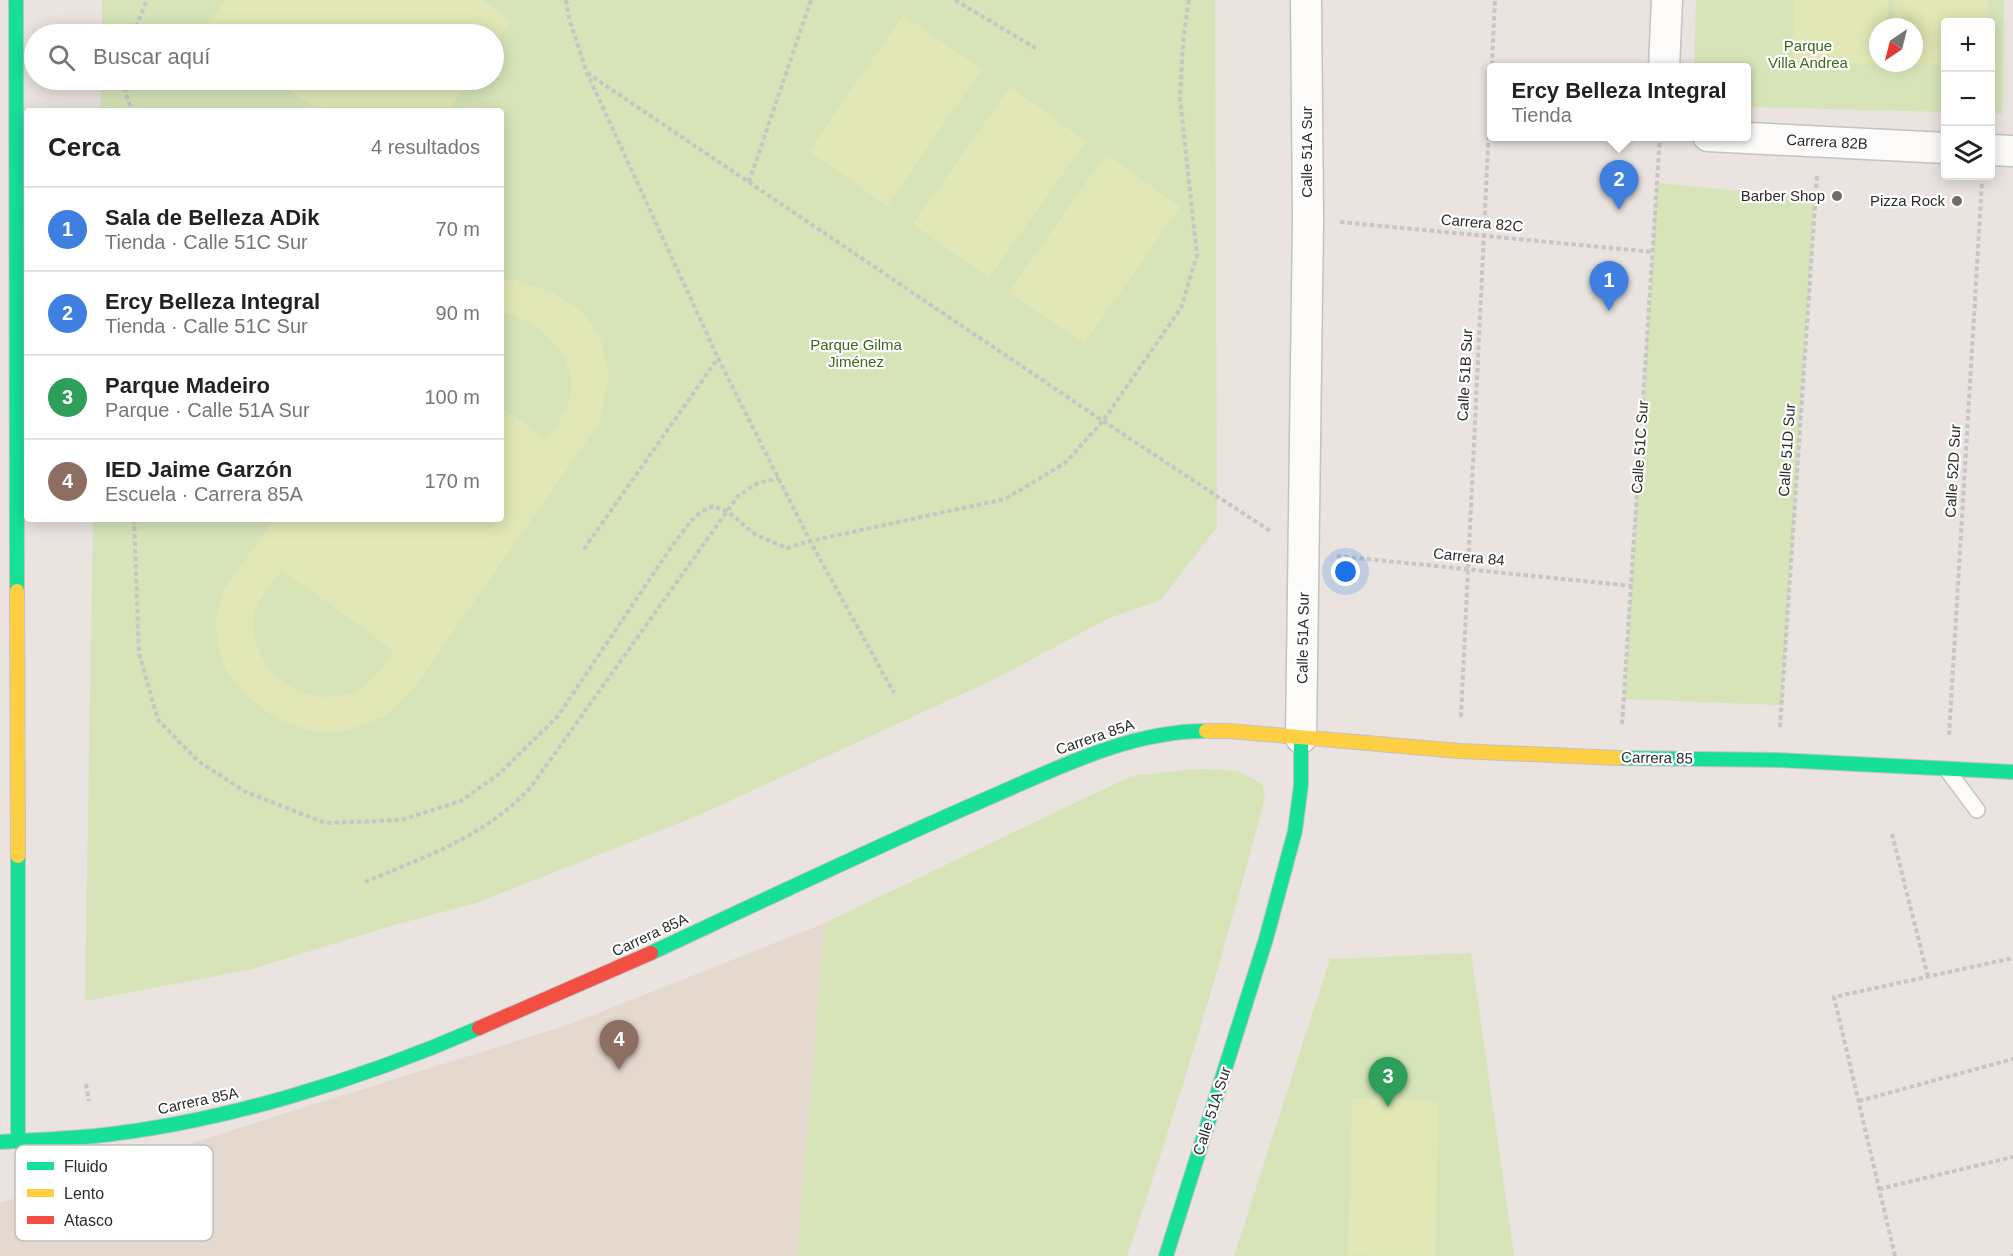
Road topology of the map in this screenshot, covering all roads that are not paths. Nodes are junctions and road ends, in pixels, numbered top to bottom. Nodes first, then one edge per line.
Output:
1 (16, 0) edge
2 (1306, 0) edge
3 (1666, 0) edge
4 (1664, 63) edge
5 (1751, 138) edge
6 (1941, 148) edge
7 (1995, 150) edge
8 (2013, 152) edge
9 (8, 342) edge
10 (1301, 738) junction
11 (1947, 768) junction
12 (2013, 772) edge
13 (1977, 810) dead end
14 (9, 911) edge
15 (18, 1141) junction
16 (0, 1142) edge
17 (1166, 1256) edge

1 - 9 street
2 - 10 street, Calle 51A Sur
3 - 4 street
5 - 6 street, Carrera 82B
7 - 8 street
9 - 14 street
10 - 11 street, Carrera 85
10 - 15 street, Carrera 85A
10 - 17 street, Calle 51A Sur
11 - 12 street, Carrera 85
11 - 13 lane
14 - 15 street
15 - 16 street, Carrera 85A

